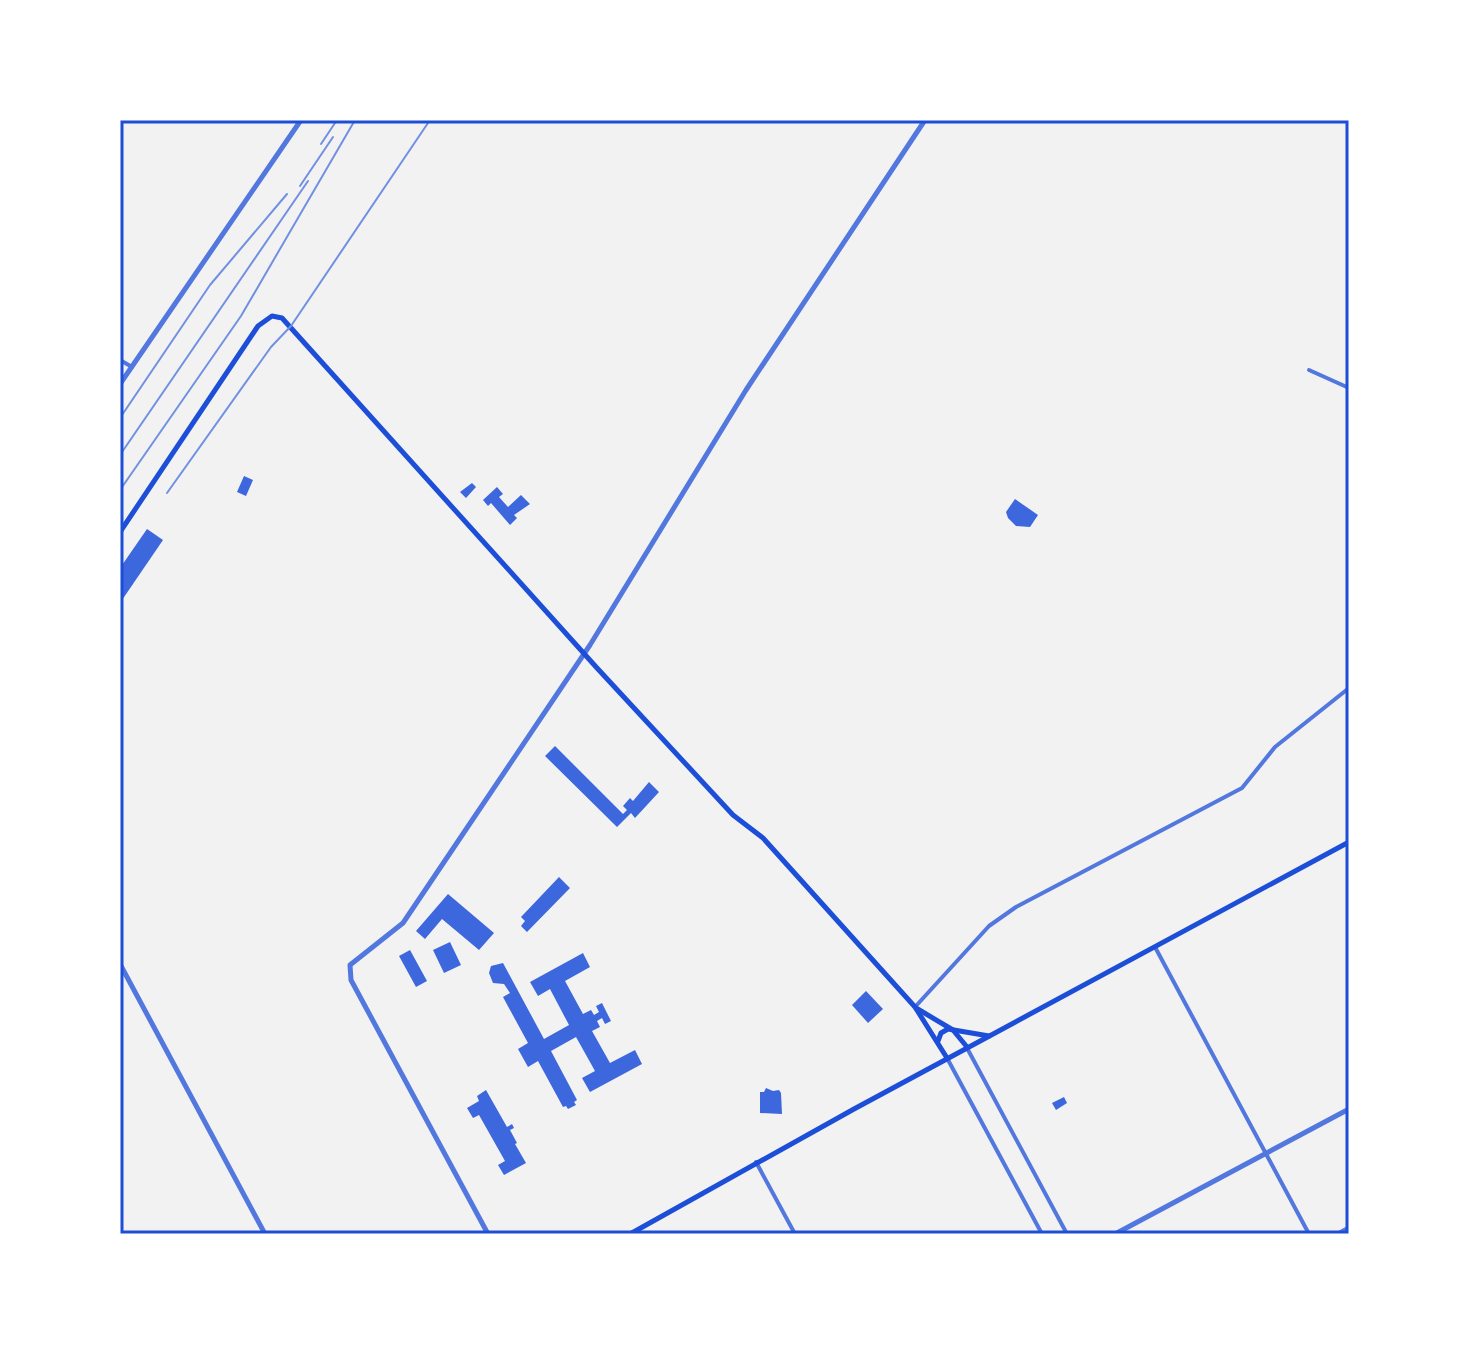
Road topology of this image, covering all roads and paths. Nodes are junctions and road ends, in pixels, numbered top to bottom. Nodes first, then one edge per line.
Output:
1 (301, 120) edge
2 (925, 120) edge
3 (120, 360) edge
4 (132, 367) junction
5 (1309, 370) dead end
6 (120, 384) edge
7 (1349, 388) edge
8 (120, 532) edge
9 (584, 654) junction
10 (1349, 688) edge
11 (1349, 842) edge
12 (1155, 947) junction
13 (120, 964) edge
14 (915, 1007) junction
15 (953, 1030) junction
16 (989, 1036) junction
17 (938, 1042) junction
18 (967, 1048) junction
19 (947, 1058) junction
20 (1349, 1109) edge
21 (1265, 1153) junction
22 (756, 1162) junction
23 (1349, 1228) edge
24 (265, 1234) edge
25 (488, 1234) edge
26 (630, 1234) edge
27 (795, 1234) edge
28 (1042, 1234) edge
29 (1067, 1234) edge
30 (1115, 1234) edge
31 (1309, 1234) edge
32 (1338, 1234) edge

1 - 4 street
2 - 9 street
3 - 4 street
4 - 6 street
5 - 7 street
8 - 9 main road
9 - 14 main road
9 - 25 street
10 - 14 street
11 - 12 main road
12 - 16 main road
12 - 21 street
13 - 24 street
14 - 15 main road
14 - 17 main road
15 - 16 main road
15 - 17 main road
15 - 18 main road
16 - 18 main road
17 - 19 main road
18 - 19 main road
18 - 29 street
19 - 22 main road
19 - 28 street
20 - 21 street
21 - 30 street
21 - 31 street
22 - 26 main road
22 - 27 street
23 - 32 street

